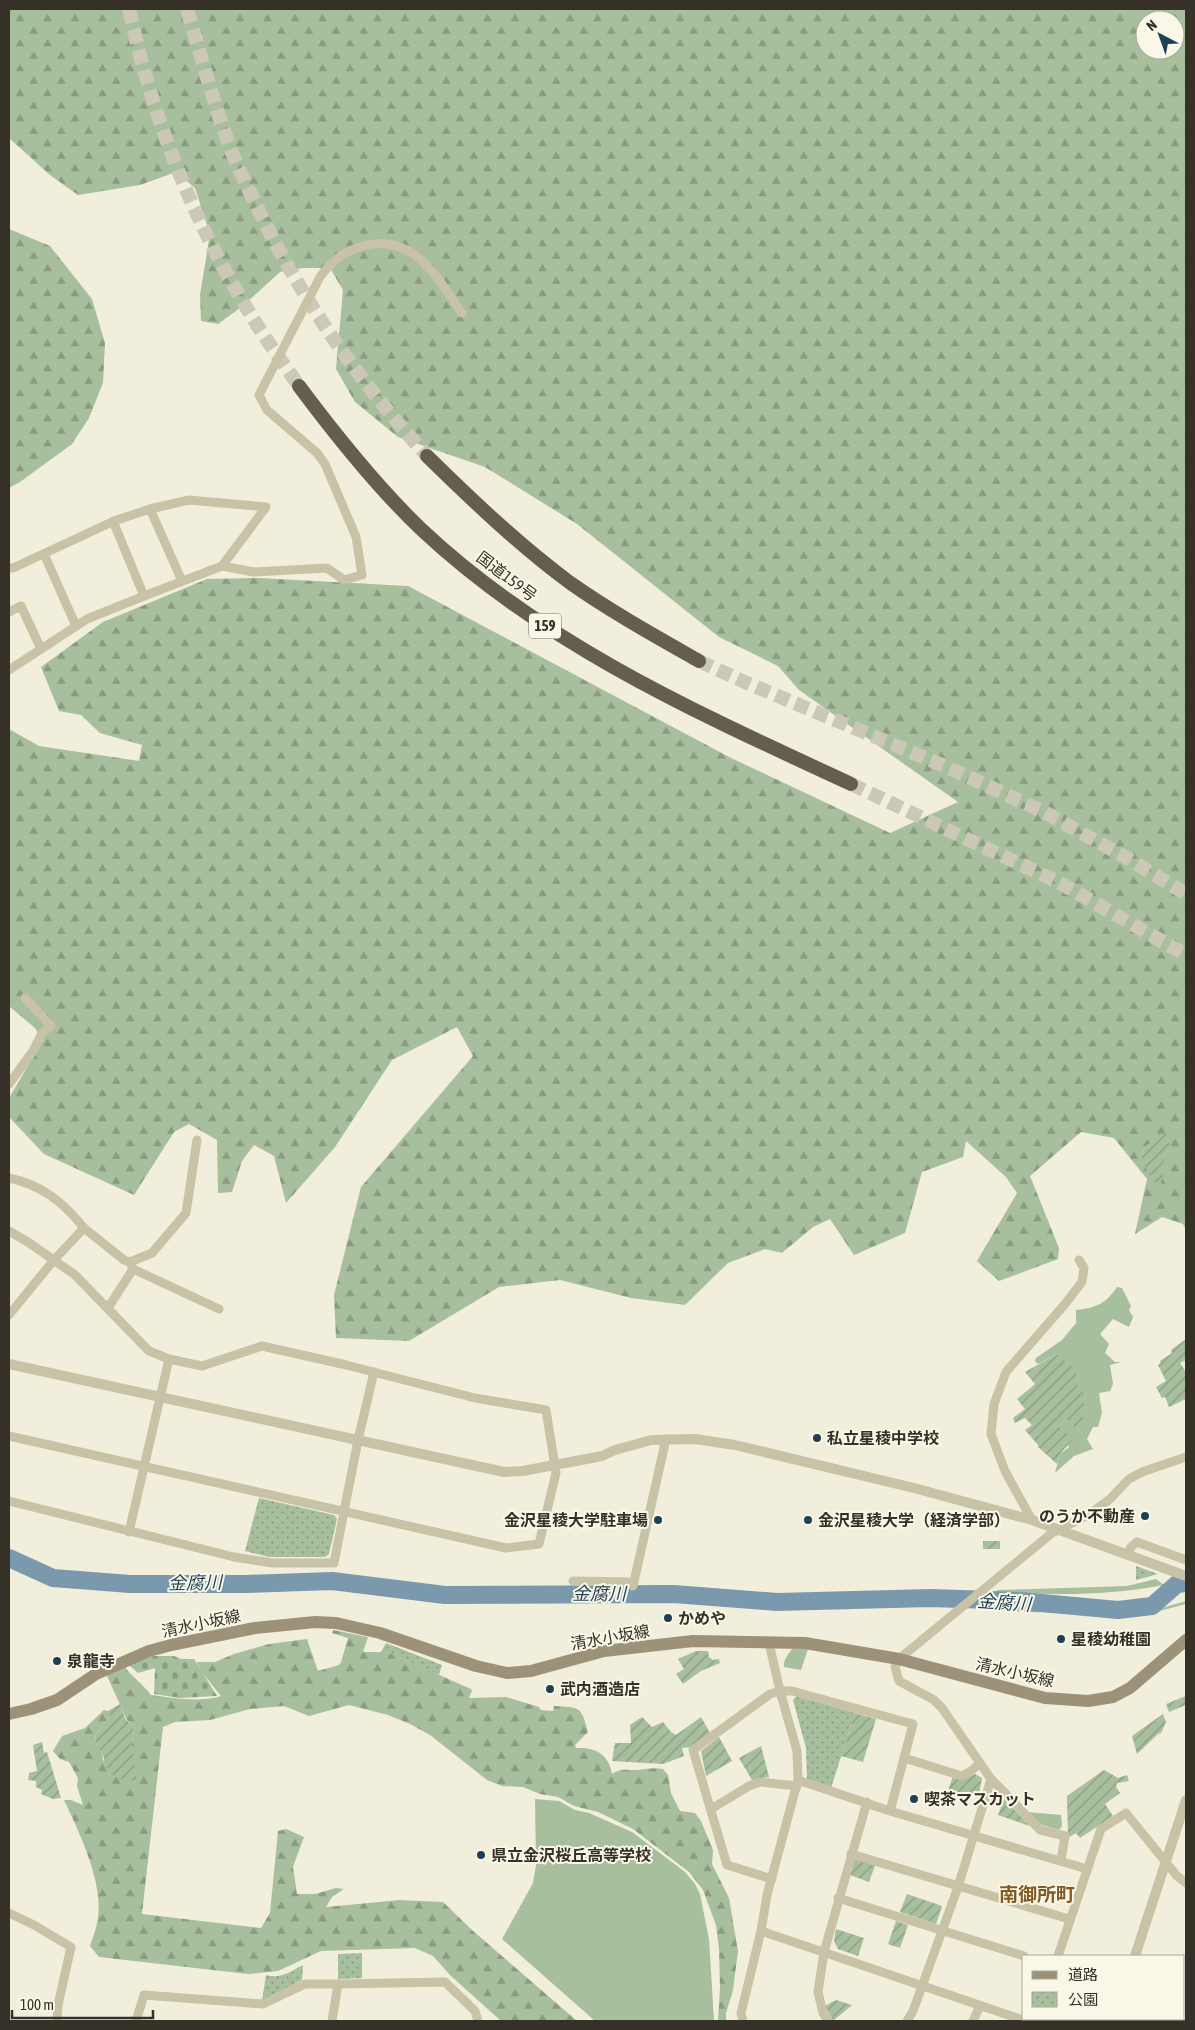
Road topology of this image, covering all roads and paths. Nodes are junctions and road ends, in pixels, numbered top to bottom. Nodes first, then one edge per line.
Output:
1 (462, 313) dead end
2 (299, 386) tunnel mouth
3 (427, 456) tunnel mouth
4 (150, 509) junction
5 (114, 520) junction
6 (44, 554) junction
7 (222, 566) junction
8 (9, 568) edge
9 (182, 581) junction
10 (144, 596) junction
11 (9, 612) edge
12 (76, 626) junction
13 (41, 649) junction
14 (699, 661) tunnel mouth
15 (9, 670) edge
16 (851, 784) tunnel mouth
17 (25, 998) dead end
18 (9, 1084) edge
19 (197, 1140) dead end
20 (9, 1178) edge
21 (84, 1228) junction
22 (9, 1230) edge
23 (1079, 1260) dead end
24 (53, 1261) junction
25 (132, 1266) junction
26 (108, 1308) junction
27 (219, 1309) dead end
28 (9, 1315) edge
29 (169, 1359) junction
30 (9, 1364) edge
31 (374, 1372) junction
32 (159, 1397) junction
33 (9, 1436) edge
34 (666, 1439) junction
35 (358, 1440) junction
36 (1186, 1456) edge
37 (555, 1465) junction
38 (143, 1466) junction
39 (9, 1501) edge
40 (345, 1512) junction
41 (1032, 1520) junction
42 (1060, 1528) junction
43 (129, 1532) junction
44 (1128, 1554) junction
45 (1186, 1560) edge
46 (1186, 1576) edge
47 (572, 1581) dead end
48 (1186, 1640) edge
49 (769, 1643) junction
50 (899, 1660) junction
51 (780, 1691) junction
52 (9, 1713) edge
53 (904, 1758) junction
54 (980, 1763) junction
55 (991, 1779) junction
56 (797, 1783) junction
57 (1186, 1800) edge
58 (867, 1802) junction
59 (711, 1809) junction
60 (890, 1810) junction
61 (974, 1834) junction
62 (851, 1854) junction
63 (1061, 1860) junction
64 (1166, 1861) junction
65 (1087, 1868) junction
66 (772, 1879) junction
67 (1186, 1883) edge
68 (958, 1887) junction
69 (838, 1898) junction
70 (9, 1913) edge
71 (1070, 1919) junction
72 (761, 1930) junction
73 (941, 1931) junction
74 (824, 1952) junction
75 (1022, 1955) edge
76 (1058, 1955) edge
77 (1135, 1955) edge
78 (338, 1984) junction
79 (922, 1985) junction
80 (980, 2006) junction
81 (1022, 2020) edge
82 (57, 2021) edge
83 (136, 2021) edge
84 (332, 2021) edge
85 (478, 2021) edge
86 (743, 2021) edge
87 (828, 2021) edge
88 (907, 2021) edge
89 (973, 2021) edge

1 - 7 street
2 - 16 highway, 国道159号 / 159
3 - 14 highway, 国道159号
4 - 5 street
4 - 7 street
4 - 9 street
5 - 6 street
5 - 10 street
6 - 8 street
6 - 12 street
7 - 9 street
9 - 10 street
10 - 12 street
11 - 13 street
12 - 13 street
13 - 15 street
17 - 18 street
19 - 25 street
20 - 21 street
21 - 24 street
21 - 25 street
22 - 24 street
23 - 41 street
24 - 26 street
24 - 28 street
25 - 26 street
25 - 27 street
26 - 29 street
29 - 31 street
29 - 32 street
30 - 32 street
31 - 35 street
31 - 37 street
32 - 35 street
32 - 38 street
33 - 38 street
34 - 37 street
34 - 41 street
34 - 47 street
35 - 37 street
35 - 40 street
36 - 42 street
37 - 40 street
38 - 40 street
38 - 43 street
39 - 43 street
40 - 43 street
41 - 42 street
42 - 44 street
42 - 50 street
44 - 45 street
44 - 46 street
48 - 50 main road, 清水小坂線
49 - 50 main road, 清水小坂線
49 - 51 street
49 - 52 main road, 清水小坂線
50 - 54 street
51 - 53 street
51 - 56 street
51 - 59 street
53 - 54 street
53 - 60 street
54 - 55 street
55 - 61 street
55 - 63 street
56 - 58 street
56 - 59 street
56 - 66 street
57 - 64 street
58 - 60 street
58 - 62 street
59 - 66 street
60 - 61 street
61 - 63 street
61 - 68 street
62 - 68 street
62 - 69 street
63 - 65 street
64 - 65 street
64 - 67 street
64 - 77 street
65 - 71 street
66 - 72 street
68 - 71 street
68 - 73 street
69 - 73 street
69 - 74 street
70 - 82 street
71 - 76 street
72 - 74 street
72 - 86 street
73 - 75 street
73 - 79 street
74 - 79 street
74 - 87 street
78 - 83 street
78 - 84 street
78 - 85 street
79 - 80 street
79 - 88 street
80 - 81 street
80 - 89 street

